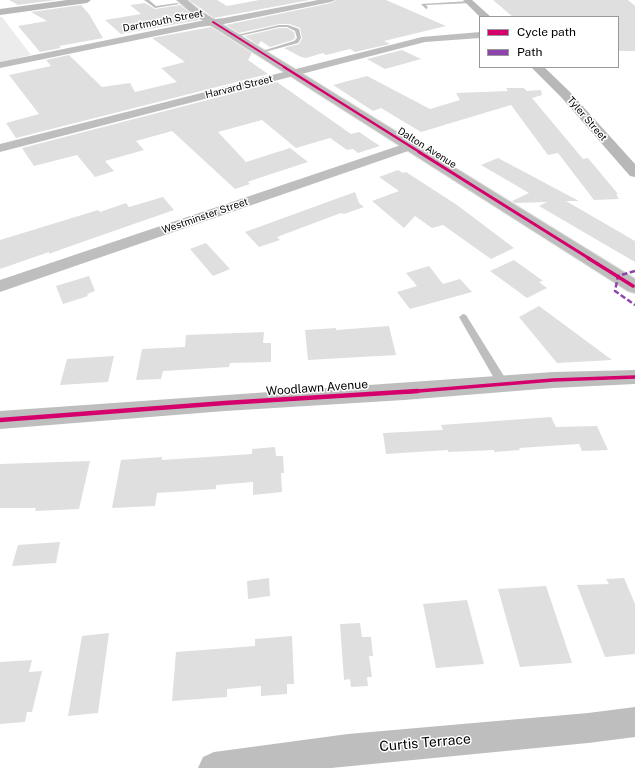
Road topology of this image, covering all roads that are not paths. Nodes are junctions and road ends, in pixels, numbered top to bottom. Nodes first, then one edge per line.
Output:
1 (87, 0) edge
2 (146, 0) edge
3 (158, 0) edge
4 (331, 0) edge
5 (469, 1) edge
6 (174, 2) edge
7 (426, 8) dead end
8 (0, 12) edge
9 (485, 16) edge
10 (213, 22) junction
11 (268, 30) dead end
12 (295, 30) junction
13 (250, 32) junction
14 (261, 32) dead end
15 (479, 34) edge
16 (235, 36) junction
17 (261, 52) junction
18 (0, 65) edge
19 (538, 68) edge
20 (293, 73) junction
21 (410, 146) junction
22 (0, 148) edge
23 (635, 173) edge
24 (0, 286) edge
25 (634, 286) edge
26 (464, 317) dead end
27 (635, 377) edge
28 (504, 384) junction
29 (0, 420) edge
30 (635, 722) edge
31 (214, 768) edge

1 - 8 street
2 - 6 lane
3 - 6 lane
4 - 10 street, Dartmouth Street
5 - 7 lane
5 - 9 street
6 - 10 main road, Dalton Avenue
10 - 16 main road, Dalton Avenue
10 - 18 street, Dartmouth Street
11 - 12 lane
12 - 13 lane
12 - 17 lane
13 - 14 lane
13 - 16 lane
15 - 20 street, Harvard Street
16 - 17 main road, Dalton Avenue
17 - 20 main road, Dalton Avenue
19 - 23 street, Tyler Street
20 - 21 main road, Dalton Avenue
20 - 22 street, Harvard Street
21 - 24 street, Westminster Street
21 - 25 main road, Dalton Avenue
26 - 28 lane
27 - 28 street, Woodlawn Avenue
28 - 29 street, Woodlawn Avenue
30 - 31 street, Curtis Terrace

